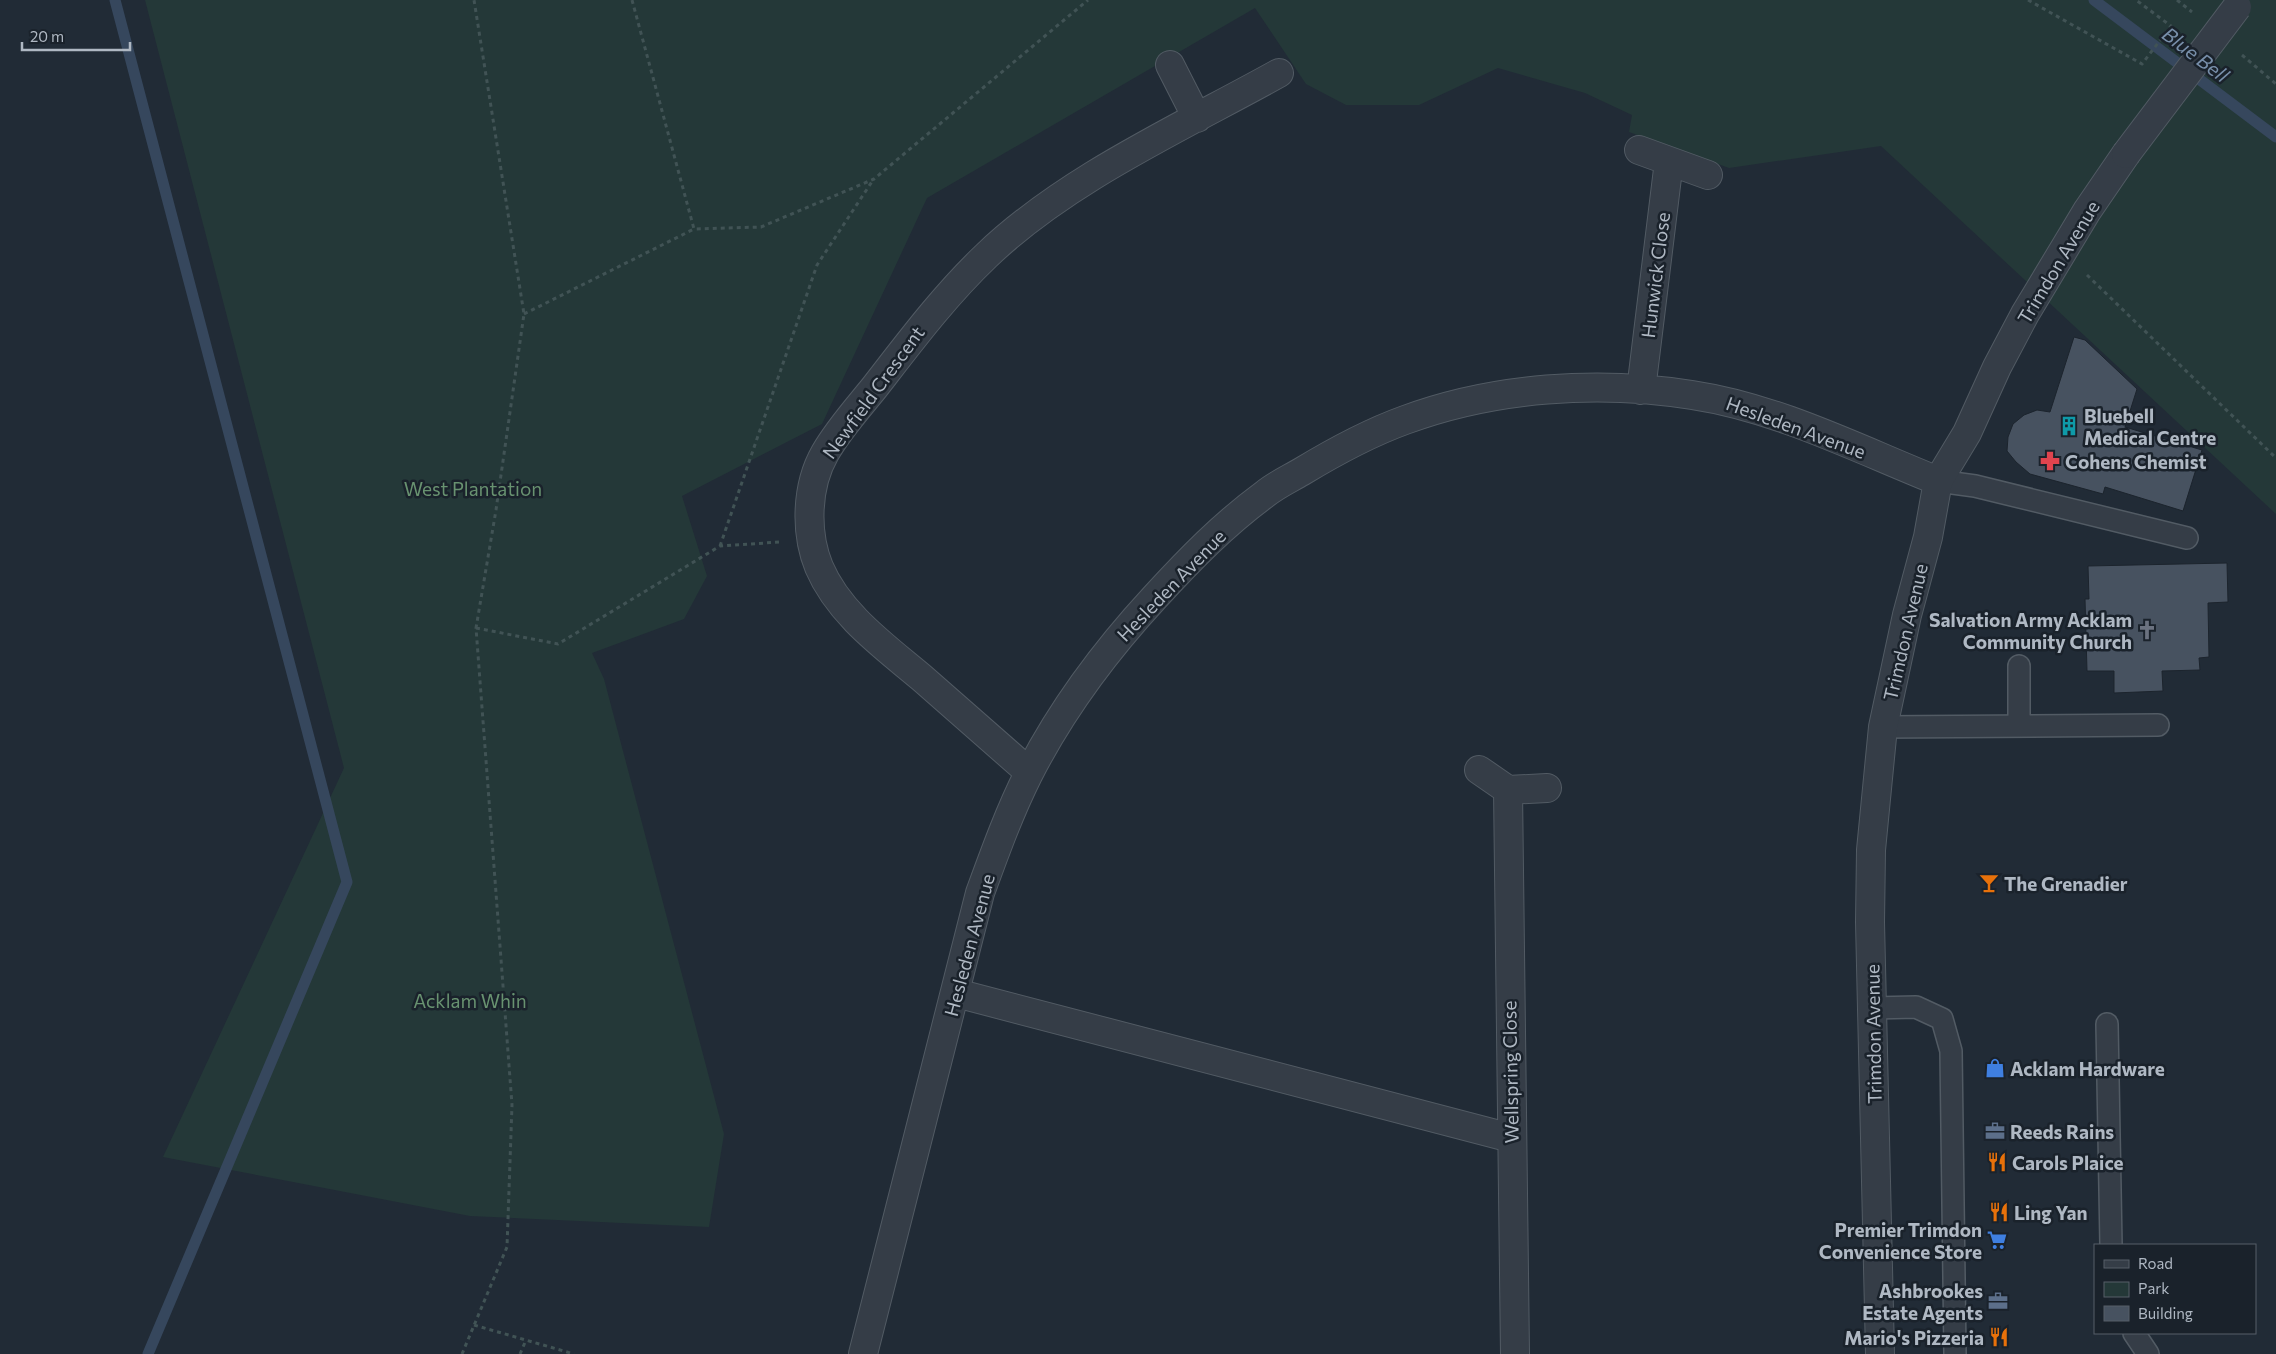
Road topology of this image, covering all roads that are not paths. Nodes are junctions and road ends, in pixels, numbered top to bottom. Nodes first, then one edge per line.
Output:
1 (2239, 4) edge
2 (1170, 65) dead end
3 (1279, 73) dead end
4 (1197, 118) junction
5 (1639, 150) dead end
6 (1669, 161) junction
7 (1708, 175) dead end
8 (1641, 390) junction
9 (1938, 481) junction
10 (2187, 538) dead end
11 (2019, 666) dead end
12 (2019, 725) junction
13 (2158, 725) dead end
14 (1883, 727) junction
15 (1479, 770) dead end
16 (1030, 772) junction
17 (1547, 788) dead end
18 (1508, 790) junction
19 (956, 993) junction
20 (1872, 1008) junction
21 (2107, 1024) dead end
22 (1511, 1138) junction
23 (2111, 1244) edge
24 (2135, 1334) edge
25 (863, 1354) edge
26 (1516, 1354) edge
27 (1880, 1354) edge
28 (1955, 1354) edge
29 (2148, 1354) edge

1 - 9 street, Trimdon Avenue, bridge
2 - 4 street
3 - 4 street, Newfield Crescent
4 - 16 street, Newfield Crescent
5 - 6 street
6 - 7 street
6 - 8 street, Hunwick Close
8 - 9 street, Hesleden Avenue
8 - 16 street, Hesleden Avenue
9 - 10 lane
9 - 14 street, Trimdon Avenue
11 - 12 lane
12 - 13 lane
12 - 14 lane
14 - 20 street, Trimdon Avenue
15 - 18 street
16 - 19 street, Hesleden Avenue
17 - 18 street
18 - 22 street, Wellspring Close
19 - 22 street
19 - 25 street, Hesleden Avenue
20 - 27 street, Trimdon Avenue
20 - 28 lane
21 - 23 lane
22 - 26 street, Wellspring Close
24 - 29 lane

